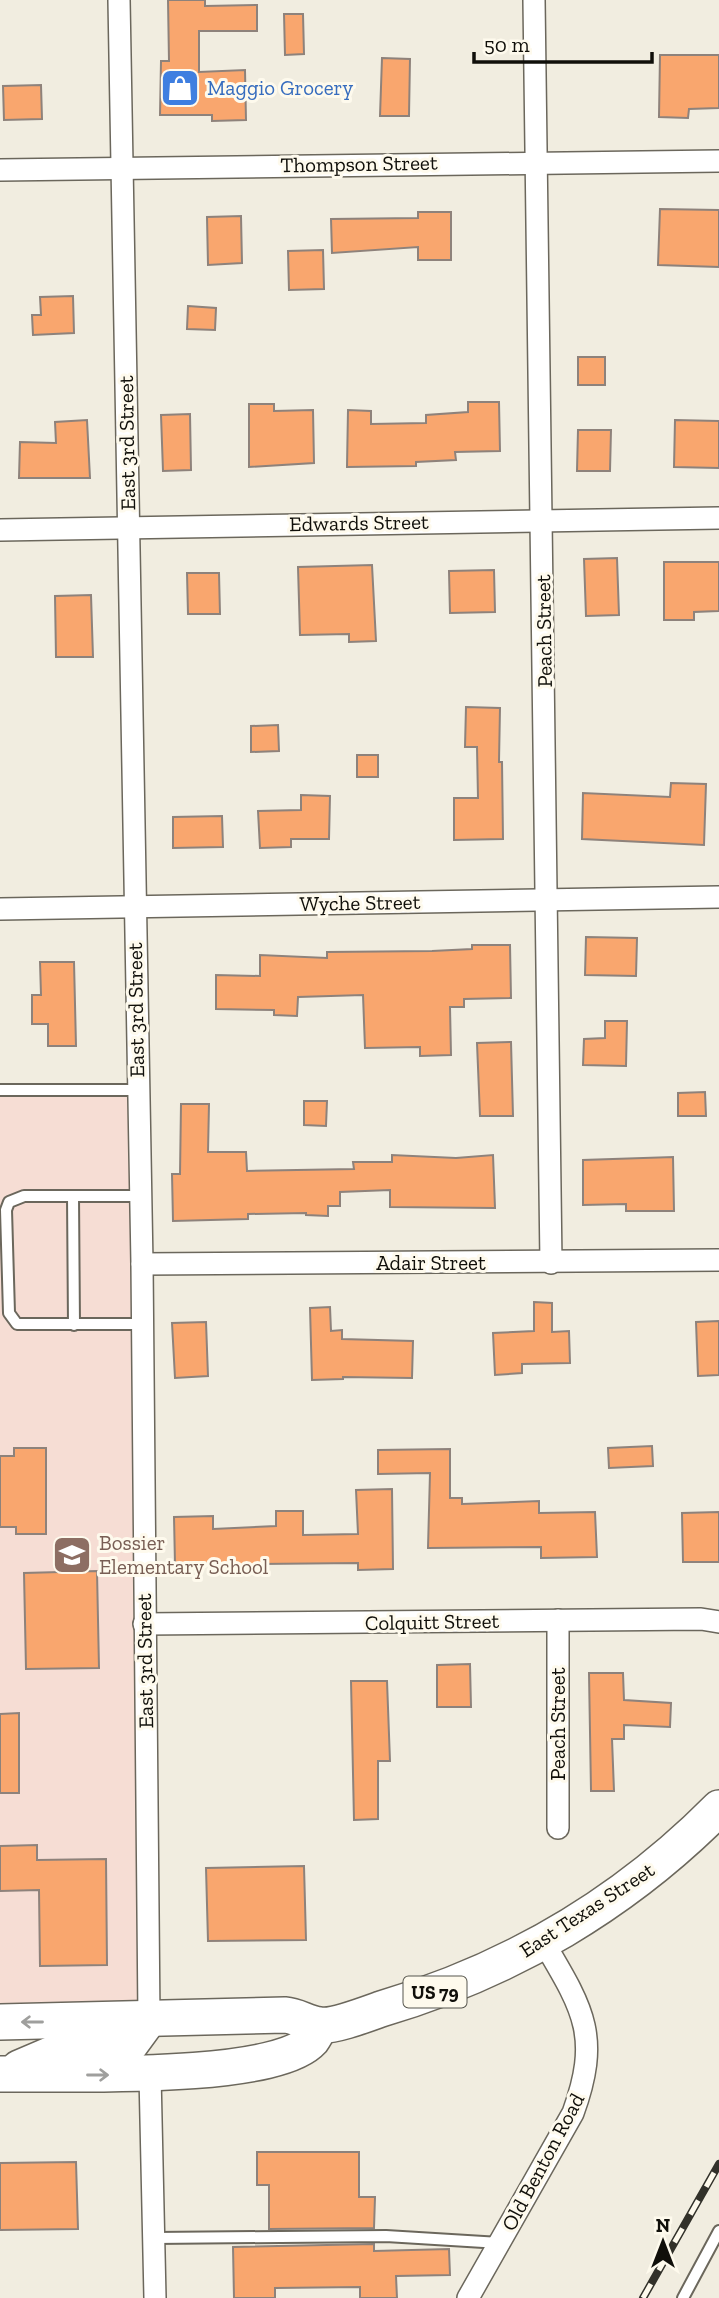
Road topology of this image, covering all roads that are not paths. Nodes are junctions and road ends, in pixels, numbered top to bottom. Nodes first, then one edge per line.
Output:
1 (120, 0) edge
2 (534, 0) edge
3 (719, 161) edge
4 (536, 162) junction
5 (122, 167) junction
6 (0, 170) edge
7 (719, 518) edge
8 (543, 519) junction
9 (129, 528) junction
10 (0, 530) edge
11 (719, 897) edge
12 (547, 901) junction
13 (134, 907) junction
14 (0, 909) edge
15 (0, 1090) edge
16 (138, 1090) junction
17 (73, 1196) junction
18 (141, 1196) junction
19 (719, 1260) edge
20 (551, 1263) junction
21 (142, 1264) junction
22 (143, 1324) junction
23 (74, 1325) junction
24 (558, 1620) junction
25 (719, 1622) edge
26 (144, 1625) junction
27 (719, 1808) edge
28 (558, 1828) dead end
29 (544, 1943) junction
30 (267, 2015) junction
31 (149, 2019) junction
32 (0, 2022) edge
33 (320, 2026) junction
34 (2, 2074) edge
35 (150, 2075) junction
36 (719, 2231) edge
37 (155, 2238) junction
38 (500, 2243) junction
39 (155, 2298) edge
40 (468, 2298) edge
41 (683, 2298) edge

1 - 5 street, East 3rd Street
2 - 4 street, Peach Street
3 - 4 street, Thompson Street
4 - 5 street, Thompson Street
4 - 8 street, Peach Street
5 - 6 street, Thompson Street
5 - 9 street, East 3rd Street
7 - 8 street, Edwards Street
8 - 9 street, Edwards Street
8 - 12 street, Peach Street
9 - 10 street, Edwards Street
9 - 13 street, East 3rd Street
11 - 12 street, Wyche Street
12 - 13 street, Wyche Street
12 - 20 street, Peach Street
13 - 14 street, Wyche Street
13 - 16 street, East 3rd Street
15 - 16 lane
16 - 18 street, East 3rd Street
17 - 18 lane
17 - 23 lane
17 - 23 lane
18 - 21 street, East 3rd Street
19 - 20 street, Adair Street
20 - 21 street, Adair Street
21 - 22 street, East 3rd Street
22 - 23 lane
22 - 26 street, East 3rd Street
24 - 25 street, Colquitt Street
24 - 26 street, Colquitt Street
24 - 28 street, Peach Street
26 - 31 street, East 3rd Street
27 - 29 main road, East Texas Street / US 79
29 - 33 main road, East Texas Street / US 79
29 - 38 street, Old Benton Road
30 - 31 main road
30 - 33 main road
30 - 35 main road
31 -> 32 main road
31 - 34 main road
33 - 35 main road, East Texas Street
34 -> 35 main road, East Texas Street
35 - 37 street
36 - 41 lane
37 - 38 lane
37 - 39 street
38 - 40 street, Old Benton Road

